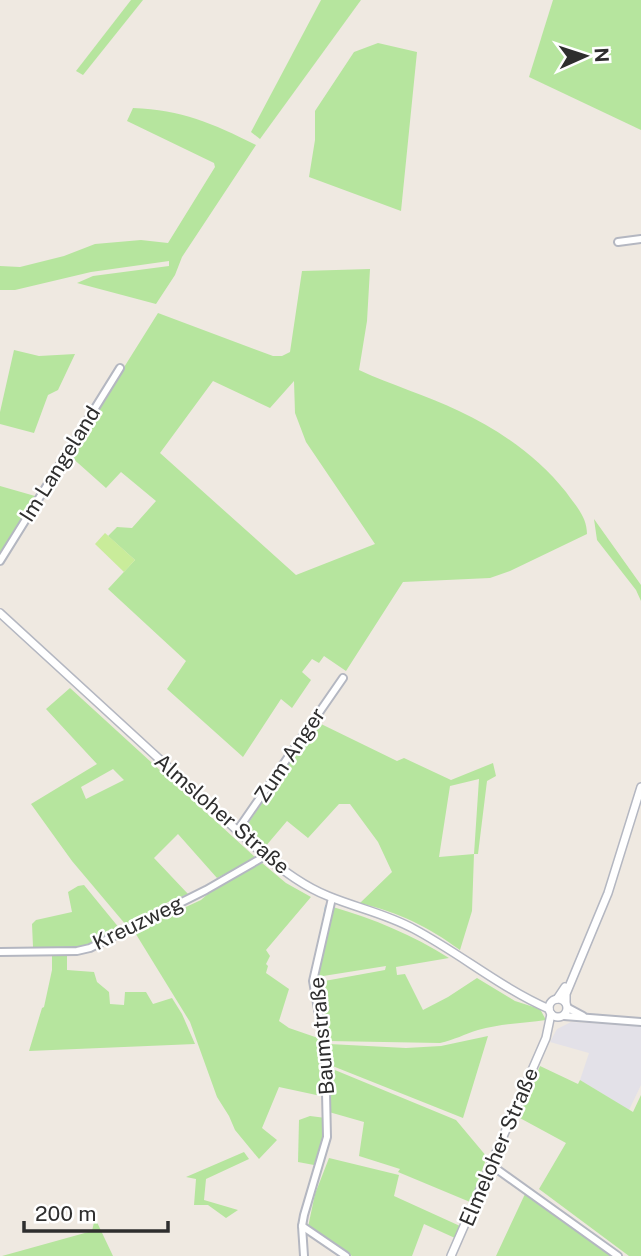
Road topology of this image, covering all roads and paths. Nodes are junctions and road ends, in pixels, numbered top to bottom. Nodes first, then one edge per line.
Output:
1 (641, 239) edge
2 (618, 242) dead end
3 (120, 368) dead end
4 (0, 561) edge
5 (0, 613) edge
6 (343, 678) dead end
7 (641, 787) edge
8 (237, 831) junction
9 (265, 856) junction
10 (332, 898) junction
11 (0, 952) edge
12 (558, 1008) junction
13 (641, 1022) edge
14 (491, 1165) junction
15 (302, 1226) junction
16 (304, 1256) edge
17 (346, 1256) edge
18 (451, 1256) edge
19 (618, 1256) edge

1 - 2 street
3 - 4 street, Im Langeland
5 - 8 street, Almsloher Straße
6 - 8 street, Zum Anger
7 - 12 street, Elmeloher Straße
8 - 9 street, Almsloher Straße
9 - 10 street, Almsloher Straße
9 - 11 street, Kreuzweg
10 - 12 street, Almsloher Straße
10 - 15 street, Baumstraße
12 - 13 street
12 - 14 street, Elmeloher Straße
14 - 18 street, Elmeloher Straße
14 - 19 street
15 - 16 street, Baumstraße
15 - 17 street

